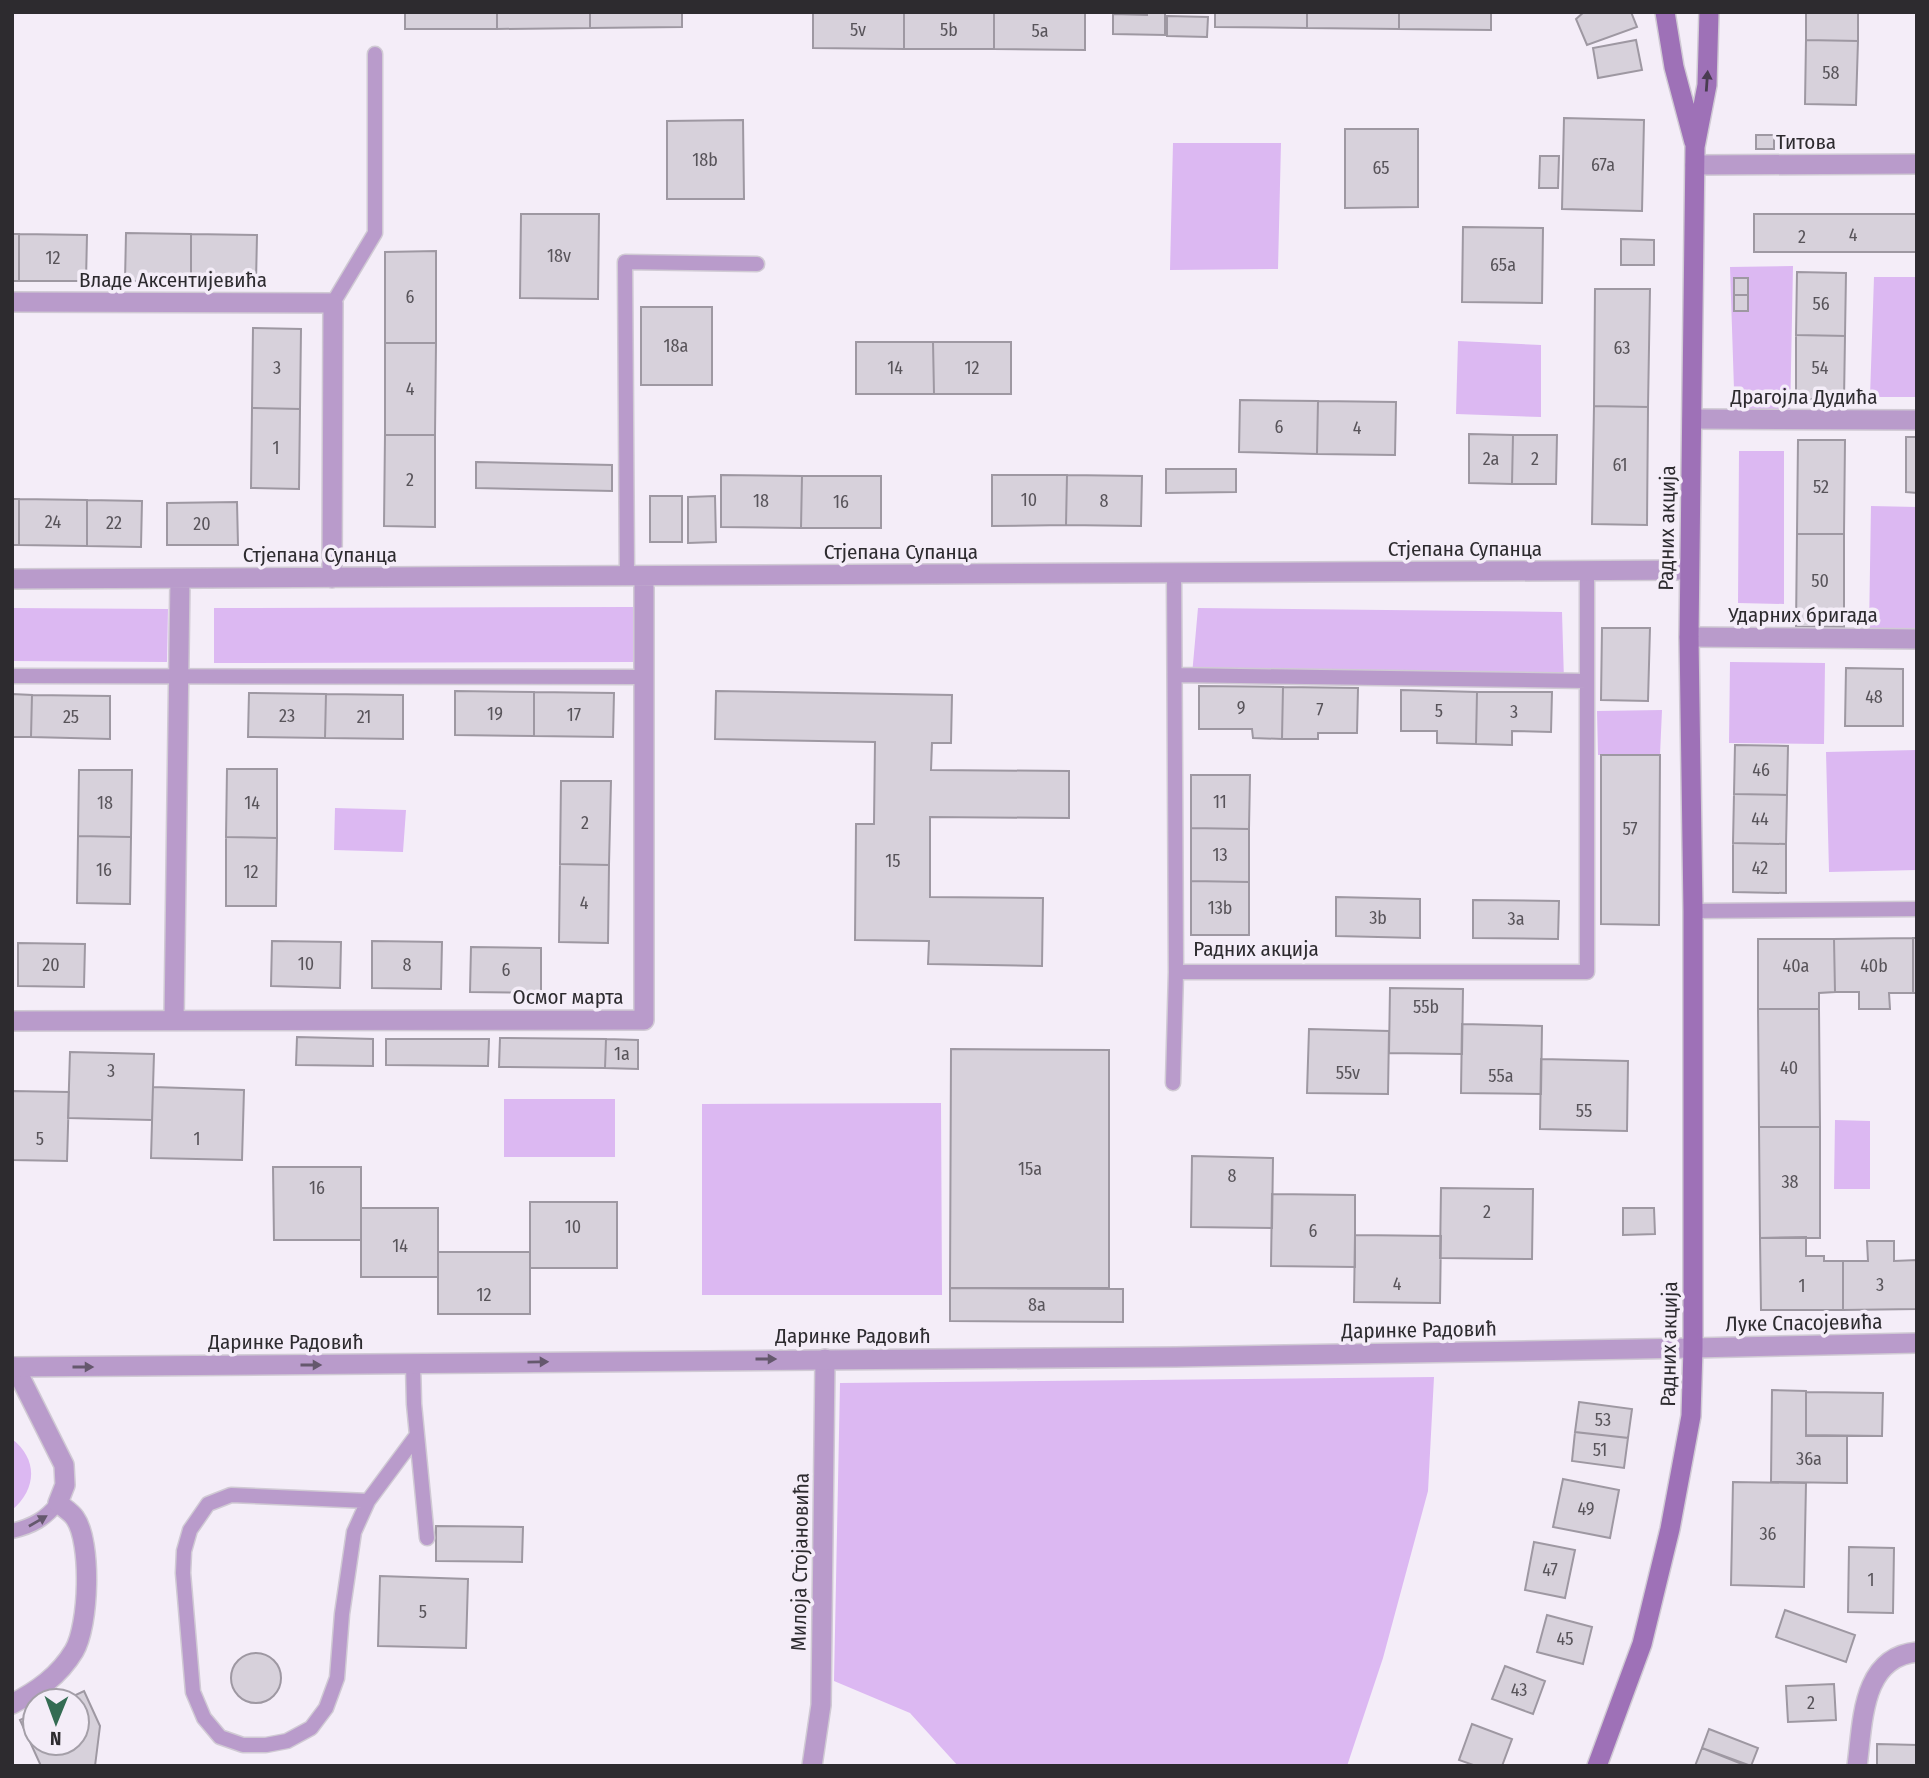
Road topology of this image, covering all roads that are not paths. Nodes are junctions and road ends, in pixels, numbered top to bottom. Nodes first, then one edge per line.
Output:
1 (1656, 12) edge
2 (1665, 12) edge
3 (1709, 12) edge
4 (1667, 35) junction
5 (375, 54) dead end
6 (1695, 156) junction
7 (1917, 164) edge
8 (757, 264) dead end
9 (12, 302) edge
10 (333, 303) junction
11 (1692, 419) junction
12 (1917, 420) edge
13 (1587, 570) junction
14 (1689, 570) junction
15 (1174, 573) junction
16 (636, 577) junction
17 (332, 578) junction
18 (12, 579) edge
19 (180, 579) junction
20 (1689, 637) junction
21 (1917, 639) edge
22 (1176, 675) junction
23 (12, 676) edge
24 (180, 676) junction
25 (643, 677) junction
26 (1586, 681) junction
27 (1917, 909) edge
28 (1693, 911) junction
29 (1176, 972) junction
30 (174, 1020) junction
31 (12, 1021) edge
32 (1173, 1083) dead end
33 (1917, 1343) edge
34 (1693, 1348) junction
35 (825, 1359) junction
36 (413, 1364) junction
37 (14, 1367) edge
38 (417, 1435) junction
39 (368, 1502) junction
40 (58, 1503) junction
41 (12, 1531) edge
42 (427, 1538) dead end
43 (1917, 1652) edge
44 (12, 1704) edge
45 (812, 1766) edge
46 (1597, 1766) edge
47 (1857, 1766) edge

1 - 4 main road
2 - 4 main road, Радних акција
6 -> 3 main road, Радних акција
4 - 6 main road, Радних акција
5 - 10 lane
6 - 7 street, Титова
6 - 11 main road, Радних акција
8 - 16 lane
9 - 10 street, Владе Аксентијевића
10 - 17 street
11 - 12 street, Драгојла Дудића
11 - 14 main road, Радних акција
13 - 14 street, Стјепана Супанца
13 - 15 street, Стјепана Супанца
13 - 26 lane
14 - 20 main road, Радних акција
15 - 16 street, Стјепана Супанца
15 - 22 lane
16 - 17 street, Стјепана Супанца
16 - 25 street, Осмог марта
17 - 19 street, Стјепана Супанца
18 - 19 street, Стјепана Супанца
19 - 24 street
20 - 21 street, Ударних бригада
20 - 28 main road, Радних акција
22 - 26 lane
22 - 29 lane
23 - 24 lane
24 - 25 lane
24 - 30 street
25 - 30 street, Осмог марта
26 - 29 lane, Радних акција
27 - 28 lane
28 - 34 main road, Радних акција
29 - 32 lane
30 - 31 street, Осмог марта
33 - 34 street, Луке Спасојевића
34 - 35 street, Даринке Радовић
34 - 46 main road, Радних акција
36 -> 35 street, Даринке Радовић
35 - 45 street, Милоја Стојановића
37 -> 36 street, Даринке Радовић
36 - 38 lane
37 - 40 street
38 - 39 lane
38 - 42 lane
39 - 39 lane
41 -> 40 lane
40 - 44 street
43 - 47 street

